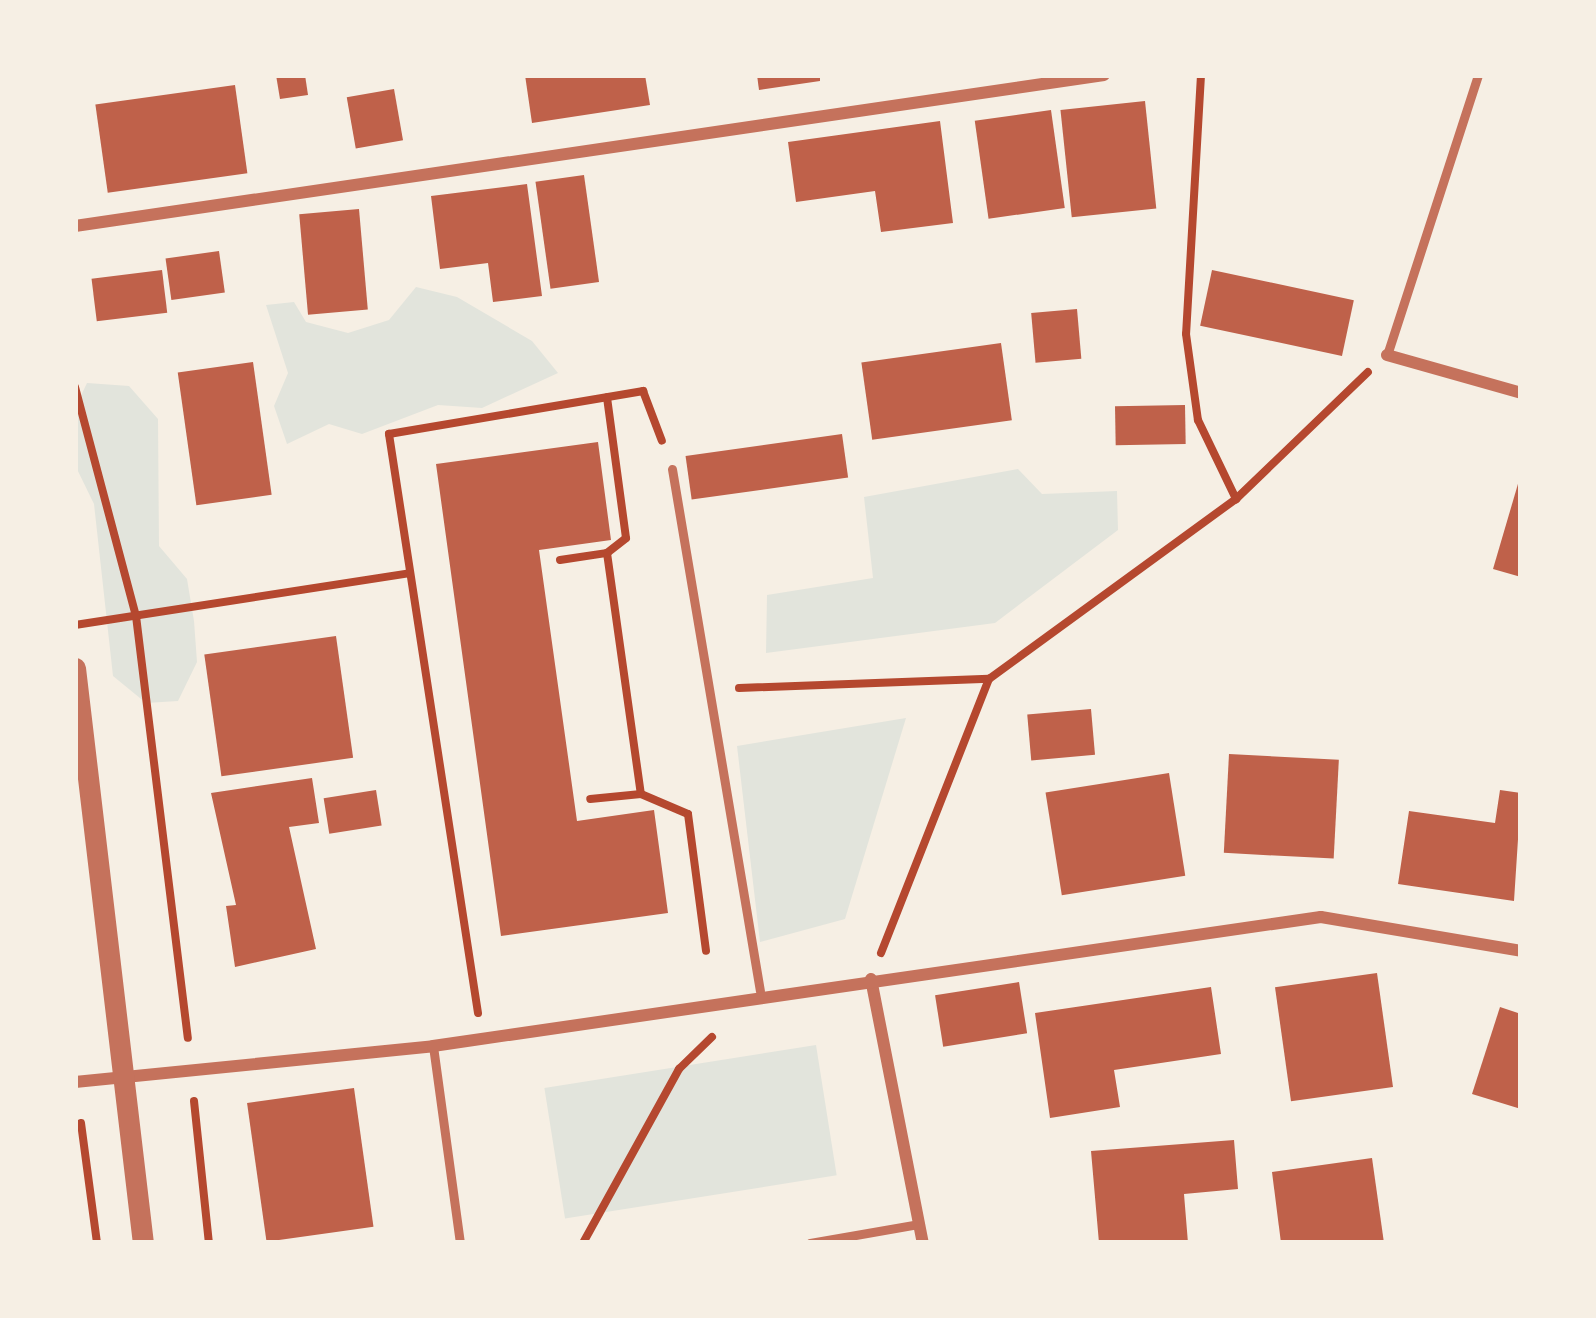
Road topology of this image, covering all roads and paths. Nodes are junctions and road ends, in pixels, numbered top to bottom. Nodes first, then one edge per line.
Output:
1 (1104, 75) edge
2 (1201, 75) edge
3 (1478, 75) edge
4 (75, 226) edge
5 (1387, 355) junction
6 (75, 387) edge
7 (1521, 393) edge
8 (607, 397) junction
9 (672, 469) joint
10 (1236, 499) junction
11 (607, 553) junction
12 (560, 560) dead end
13 (410, 573) junction
14 (136, 616) junction
15 (75, 625) edge
16 (75, 668) edge
17 (989, 679) junction
18 (704, 689) junction
19 (80, 727) edge
20 (640, 794) junction
21 (590, 799) dead end
22 (706, 951) dead end
23 (1521, 951) edge
24 (871, 979) junction
25 (760, 991) junction
26 (188, 1038) dead end
27 (482, 1038) junction
28 (433, 1046) junction
29 (127, 1077) junction
30 (75, 1082) edge
31 (194, 1098) dead end
32 (81, 1123) dead end
33 (919, 1224) junction
34 (97, 1243) edge
35 (143, 1243) edge
36 (209, 1243) edge
37 (460, 1243) edge
38 (583, 1243) edge
39 (810, 1243) edge
40 (923, 1243) edge

1 - 4 street
2 - 10 path
3 - 5 lane
5 - 7 street
5 - 10 path
6 - 14 path
8 - 9 path
8 - 11 path
8 - 13 path
9 - 18 lane
10 - 17 path
11 - 12 path
11 - 20 path
13 - 14 path
13 - 27 path
14 - 15 path
14 - 26 path
16 - 19 street
17 - 18 path
17 - 24 path
18 - 25 lane
19 - 29 street
20 - 21 path
20 - 22 path
23 - 24 street
24 - 25 street
24 - 33 street
25 - 27 street
25 - 38 path
27 - 28 street
28 - 29 street
28 - 37 lane
29 - 30 street
29 - 35 street
31 - 36 path
32 - 34 path
33 - 39 lane
33 - 40 street

